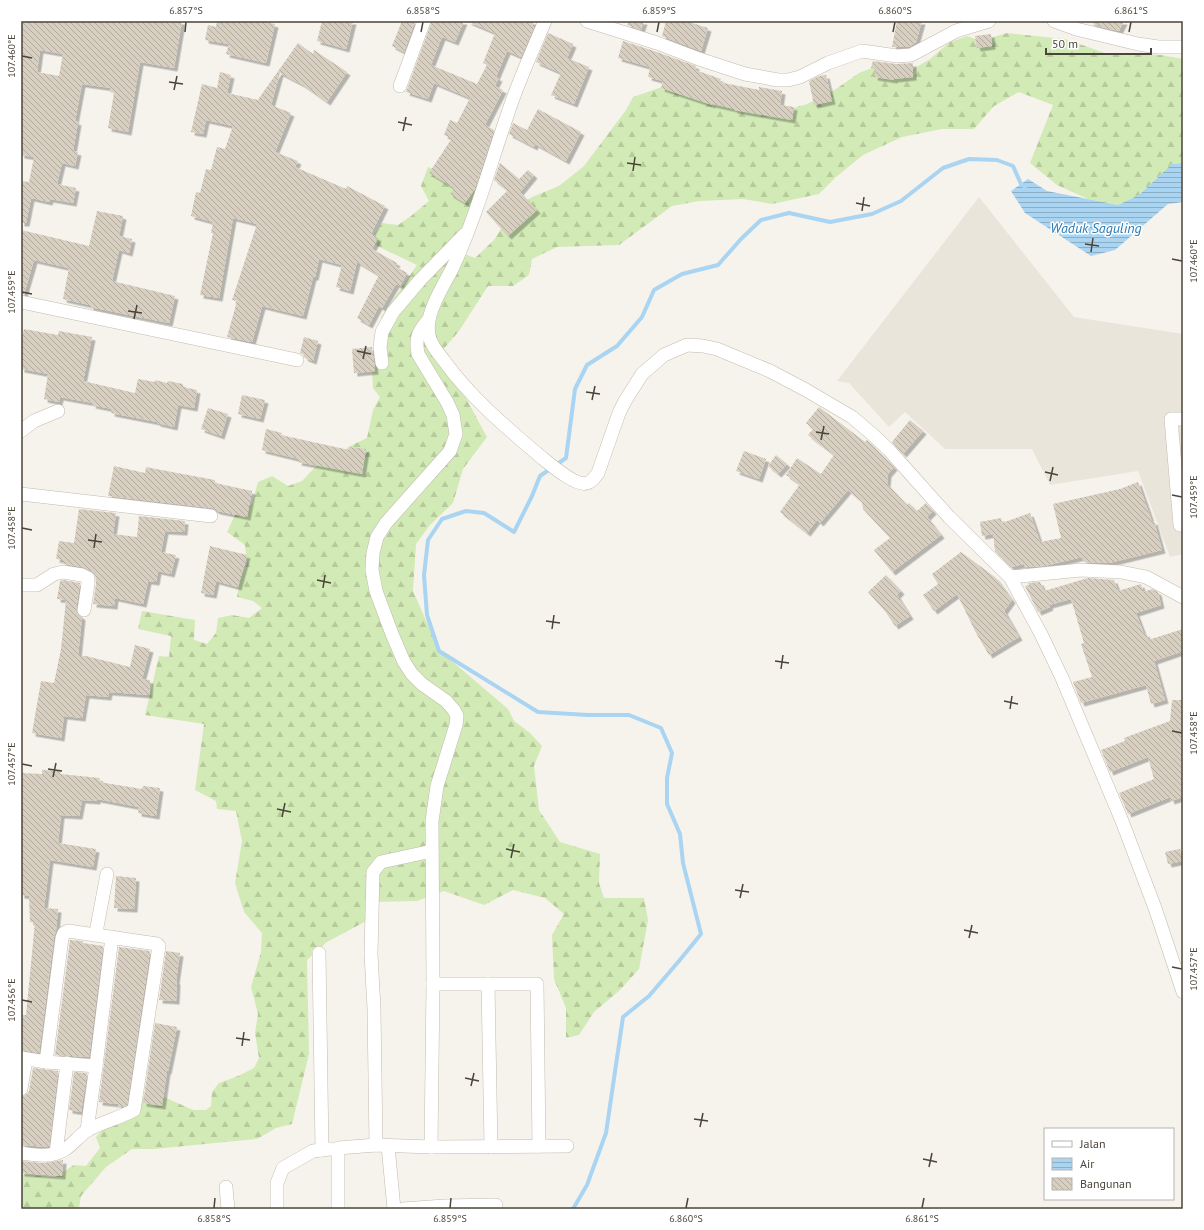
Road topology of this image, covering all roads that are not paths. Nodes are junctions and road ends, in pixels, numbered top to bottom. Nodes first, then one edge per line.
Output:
1 (424, 21) edge
2 (545, 21) edge
3 (989, 21) edge
4 (1054, 21) edge
5 (596, 22) edge
6 (1183, 47) edge
7 (400, 86) dead end
8 (468, 231) junction
9 (21, 302) edge
10 (428, 319) junction
11 (297, 360) dead end
12 (382, 363) dead end
13 (58, 411) dead end
14 (1183, 419) edge
15 (21, 431) edge
16 (21, 494) edge
17 (211, 516) dead end
18 (1180, 525) dead end
19 (1010, 577) junction
20 (21, 585) edge
21 (1183, 597) edge
22 (84, 610) dead end
23 (432, 851) junction
24 (107, 874) dead end
25 (97, 934) junction
26 (112, 937) junction
27 (319, 954) dead end
28 (433, 984) junction
29 (488, 984) junction
30 (1183, 992) edge
31 (23, 1059) edge
32 (46, 1062) junction
33 (67, 1064) junction
34 (96, 1066) junction
35 (21, 1090) edge
36 (87, 1130) junction
37 (382, 1146) junction
38 (491, 1146) junction
39 (539, 1146) junction
40 (567, 1146) dead end
41 (431, 1147) junction
42 (338, 1148) junction
43 (322, 1150) junction
44 (21, 1153) edge
45 (56, 1153) junction
46 (226, 1187) dead end
47 (496, 1205) dead end
48 (228, 1209) edge
49 (277, 1209) edge
50 (338, 1209) edge
51 (394, 1209) edge
52 (403, 1209) edge

1 - 7 street
2 - 8 street
3 - 5 street
4 - 6 street
8 - 10 street
8 - 12 street
9 - 11 street
10 - 19 street
10 - 23 street
13 - 15 street
14 - 18 street
16 - 17 street
19 - 21 street
19 - 30 street
20 - 22 street
23 - 28 street
23 - 37 street
24 - 25 street
25 - 26 street
25 - 32 street
26 - 34 street
26 - 36 street
27 - 43 street
28 - 29 street
28 - 41 street
29 - 38 street
29 - 39 street
31 - 32 street
31 - 35 street
32 - 33 street
33 - 34 street
33 - 45 street
34 - 36 street
36 - 45 street
37 - 41 street
37 - 42 street
37 - 51 street
38 - 39 street
38 - 41 street
39 - 40 street
42 - 43 street
42 - 50 street
43 - 49 street
44 - 45 street
46 - 48 street
47 - 52 street

